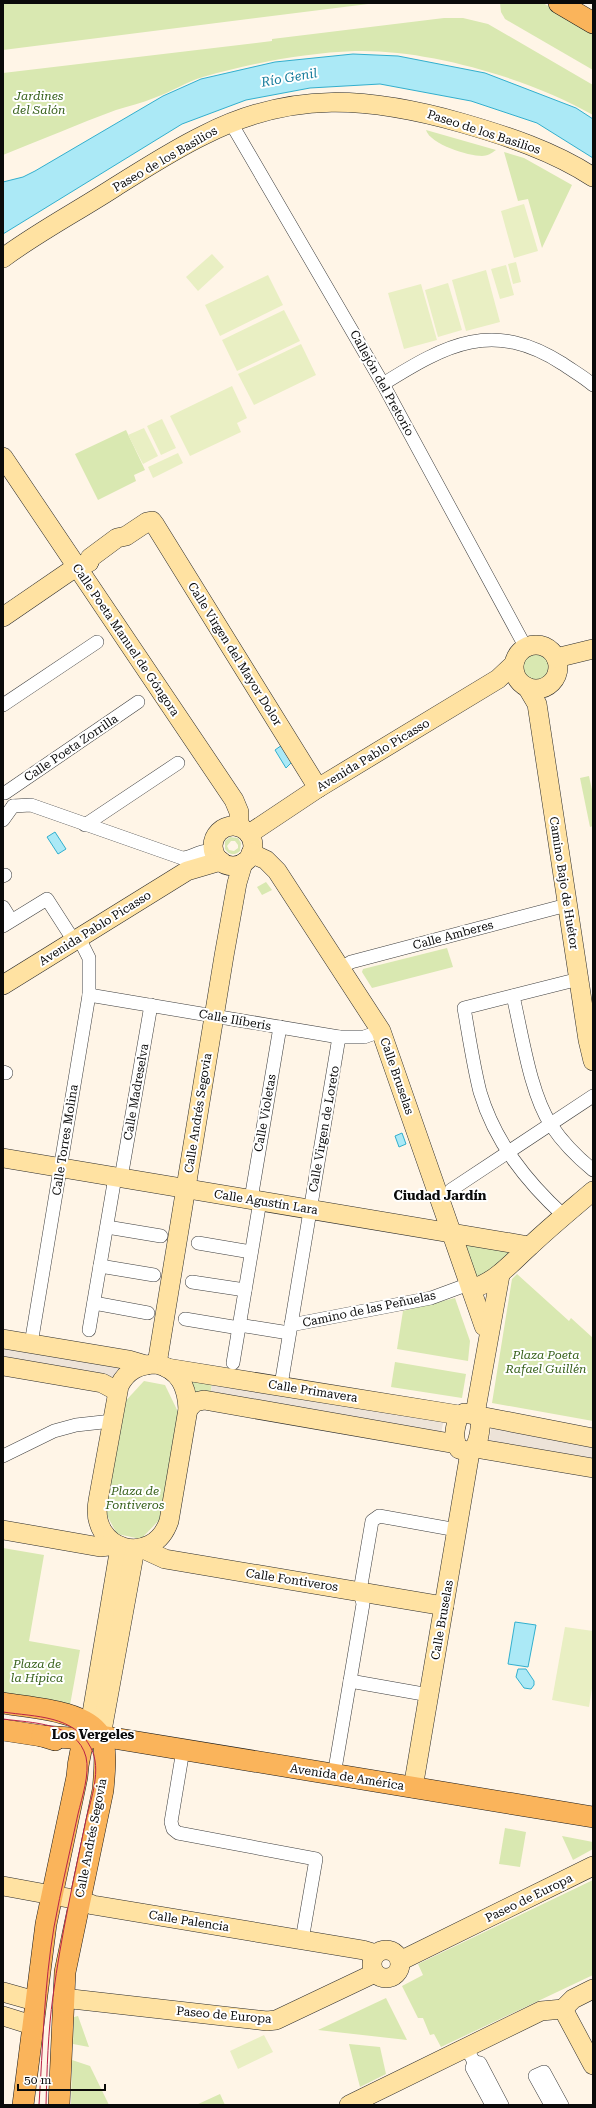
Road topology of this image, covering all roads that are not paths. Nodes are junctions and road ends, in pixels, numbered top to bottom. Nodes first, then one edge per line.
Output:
1 (559, 3) edge
2 (593, 23) edge
3 (231, 123) junction
4 (593, 177) edge
5 (3, 258) edge
6 (592, 382) edge
7 (383, 384) junction
8 (3, 457) edge
9 (83, 565) junction
10 (3, 617) edge
11 (97, 642) dead end
12 (526, 648) junction
13 (593, 649) edge
14 (556, 658) junction
15 (514, 664) junction
16 (498, 679) junction
17 (532, 691) junction
18 (138, 702) dead end
19 (3, 705) edge
20 (178, 763) dead end
21 (318, 788) junction
22 (4, 792) edge
23 (13, 806) junction
24 (3, 820) edge
25 (86, 825) junction
26 (246, 844) junction
27 (214, 853) junction
28 (567, 905) junction
29 (3, 907) edge
30 (7, 923) edge
31 (76, 940) junction
32 (341, 968) junction
33 (578, 979) junction
34 (3, 985) edge
35 (90, 995) junction
36 (513, 996) junction
37 (151, 1005) junction
38 (214, 1016) junction
39 (280, 1027) junction
40 (381, 1031) junction
41 (339, 1037) junction
42 (593, 1061) edge
43 (593, 1096) edge
44 (550, 1124) junction
45 (507, 1153) junction
46 (3, 1158) edge
47 (61, 1168) junction
48 (593, 1170) edge
49 (118, 1177) junction
50 (186, 1189) junction
51 (451, 1190) dead end
52 (593, 1191) edge
53 (255, 1200) junction
54 (310, 1209) junction
55 (564, 1216) junction
56 (107, 1227) junction
57 (452, 1233) junction
58 (161, 1236) dead end
59 (198, 1243) dead end
60 (529, 1246) junction
61 (251, 1252) junction
62 (100, 1266) junction
63 (154, 1275) dead end
64 (500, 1275) junction
65 (192, 1282) dead end
66 (470, 1287) junction
67 (245, 1290) junction
68 (94, 1303) junction
69 (148, 1313) dead end
70 (185, 1319) dead end
71 (239, 1326) junction
72 (490, 1327) junction
73 (290, 1328) junction
74 (89, 1330) dead end
75 (3, 1339) edge
76 (32, 1344) junction
77 (233, 1362) dead end
78 (3, 1366) edge
79 (157, 1366) junction
80 (280, 1385) junction
81 (118, 1390) junction
82 (188, 1408) junction
83 (472, 1416) junction
84 (112, 1421) junction
85 (593, 1438) edge
86 (467, 1448) junction
87 (3, 1456) edge
88 (593, 1468) edge
89 (3, 1530) edge
90 (457, 1530) junction
91 (128, 1547) junction
92 (360, 1591) junction
93 (444, 1606) junction
94 (350, 1681) junction
95 (429, 1695) junction
96 (3, 1703) edge
97 (89, 1725) junction
98 (3, 1730) edge
99 (42, 1736) junction
100 (183, 1750) junction
101 (78, 1762) junction
102 (334, 1775) junction
103 (413, 1788) junction
104 (593, 1817) edge
105 (593, 1866) edge
106 (3, 1886) edge
107 (52, 1894) junction
108 (79, 1900) junction
109 (302, 1940) junction
110 (375, 1964) junction
111 (593, 1988) edge
112 (3, 1992) edge
113 (63, 1998) junction
114 (36, 2001) junction
115 (563, 2009) junction
116 (3, 2016) edge
117 (32, 2025) junction
118 (470, 2055) junction
119 (593, 2065) edge
120 (23, 2105) edge
121 (59, 2105) edge
122 (349, 2105) edge
123 (492, 2105) edge
124 (502, 2105) edge
125 (551, 2105) edge
126 (562, 2105) edge

1 - 2 main road
3 - 4 main road, Paseo de los Basilios
3 - 5 main road, Paseo de los Basilios
3 - 7 street, Callejón del Pretorio
6 - 7 street
7 - 12 street, Callejón del Pretorio
8 - 9 main road, Calle Poeta Manuel de Góngora
9 - 10 main road
9 - 21 main road, Calle Virgen del Mayor Dolor
9 - 26 main road, Calle Poeta Manuel de Góngora
11 - 19 street
12 - 14 main road
12 - 15 main road
13 - 14 main road
14 - 17 main road
15 - 16 main road, Avenida Pablo Picasso
15 - 17 main road
16 - 17 main road
16 - 21 main road, Avenida Pablo Picasso
17 - 28 main road, Camino Bajo de Huétor
18 - 22 street, Calle Poeta Zorrilla
20 - 25 street
21 - 26 main road, Avenida Pablo Picasso
22 - 23 street
23 - 24 street
23 - 25 street
25 - 27 street
26 - 27 main road
26 - 27 main road
26 - 32 main road, Calle Bruselas
26 - 38 main road, Calle Andrés Segovia
27 - 31 main road, Avenida Pablo Picasso
28 - 32 street, Calle Amberes
28 - 33 main road, Camino Bajo de Huétor
29 - 30 street
30 - 31 street, Calle Torres Molina
31 - 34 main road, Avenida Pablo Picasso
31 - 35 street, Calle Torres Molina
32 - 40 main road, Calle Bruselas
33 - 36 street
33 - 42 main road, Camino Bajo de Huétor
35 - 37 street, Calle Ilíberis
35 - 47 street, Calle Torres Molina
36 - 44 street
36 - 45 street
37 - 38 street, Calle Ilíberis
37 - 49 street, Calle Madreselva
38 - 39 street, Calle Ilíberis
38 - 50 main road, Calle Andrés Segovia
39 - 41 street, Calle Ilíberis
39 - 53 street, Calle Violetas
40 - 41 street, Calle Ilíberis
40 - 57 main road, Calle Bruselas
41 - 54 street, Calle Virgen de Loreto
43 - 44 street
44 - 45 street
44 - 48 street
45 - 51 street
45 - 55 street
46 - 47 main road, Calle Agustín Lara
47 - 49 main road, Calle Agustín Lara
47 - 76 street, Calle Torres Molina
49 - 50 main road, Calle Agustín Lara
49 - 56 street, Calle Madreselva
50 - 53 main road, Calle Agustín Lara
50 - 79 main road, Calle Andrés Segovia
52 - 55 main road, Camino de las Peñuelas
53 - 54 main road, Calle Agustín Lara
53 - 61 street, Calle Violetas
54 - 57 main road, Calle Agustín Lara
54 - 73 street, Calle Virgen de Loreto
55 - 60 main road, Camino de las Peñuelas
56 - 58 street
56 - 62 street, Calle Madreselva
57 - 60 main road, Calle Agustín Lara
57 - 66 main road, Calle Bruselas
59 - 61 street
60 - 64 main road, Camino de las Peñuelas
61 - 67 street, Calle Violetas
62 - 63 street
62 - 68 street, Calle Madreselva
64 - 66 main road, Camino de las Peñuelas
64 - 72 main road
65 - 67 street
66 - 72 main road, Calle Bruselas
66 - 73 street, Camino de las Peñuelas
67 - 71 street, Calle Violetas
68 - 69 street
68 - 74 street, Calle Madreselva
70 - 71 street, Camino de las Peñuelas
71 - 73 street, Camino de las Peñuelas
71 - 77 street, Calle Violetas
72 - 83 main road
73 - 80 street, Calle Virgen de Loreto
75 - 76 main road, Calle Primavera
76 - 79 main road, Calle Primavera
78 - 81 main road
79 - 80 main road, Calle Primavera
79 - 81 main road
79 - 82 main road
80 - 83 main road, Calle Primavera
81 - 84 main road
82 - 86 main road
82 - 91 main road
83 - 85 main road, Calle Primavera
83 - 86 main road, Calle Bruselas
84 - 87 street
84 - 91 main road
86 - 88 main road
86 - 90 main road, Calle Bruselas
89 - 91 main road, Calle Fontiveros
90 - 92 street
90 - 93 main road, Calle Bruselas
91 - 92 main road, Calle Fontiveros
91 - 97 main road, Calle Andrés Segovia
91 - 97 main road, Calle Andrés Segovia
92 - 93 main road, Calle Fontiveros
92 - 94 street
93 - 95 main road, Calle Bruselas
94 - 95 street
94 - 102 street
95 - 103 main road, Calle Bruselas
96 - 97 main road, Avenida de América
97 - 99 main road
97 - 100 main road, Avenida de América
97 - 101 main road, Calle Andrés Segovia
97 - 108 main road, Calle Andrés Segovia
98 - 99 main road
99 - 101 main road
100 - 102 main road, Avenida de América
100 - 109 street
101 - 107 main road, Calle Andrés Segovia
102 - 103 main road, Avenida de América
103 - 104 main road, Avenida de América
105 - 110 main road, Paseo de Europa
106 - 107 main road, Calle Palencia
107 - 108 main road, Calle Palencia
107 - 114 main road, Calle Andrés Segovia
108 - 109 main road, Calle Palencia
108 - 113 main road, Calle Andrés Segovia
109 - 110 main road, Calle Palencia
110 - 113 main road, Paseo de Europa
111 - 115 main road
112 - 114 main road
113 - 121 main road, Calle Andrés Segovia
114 - 117 main road, Calle Andrés Segovia
115 - 118 main road
115 - 119 main road
116 - 117 main road
117 - 120 main road, Calle Andrés Segovia
118 - 122 main road
118 - 123 street
118 - 124 street
125 - 126 street

